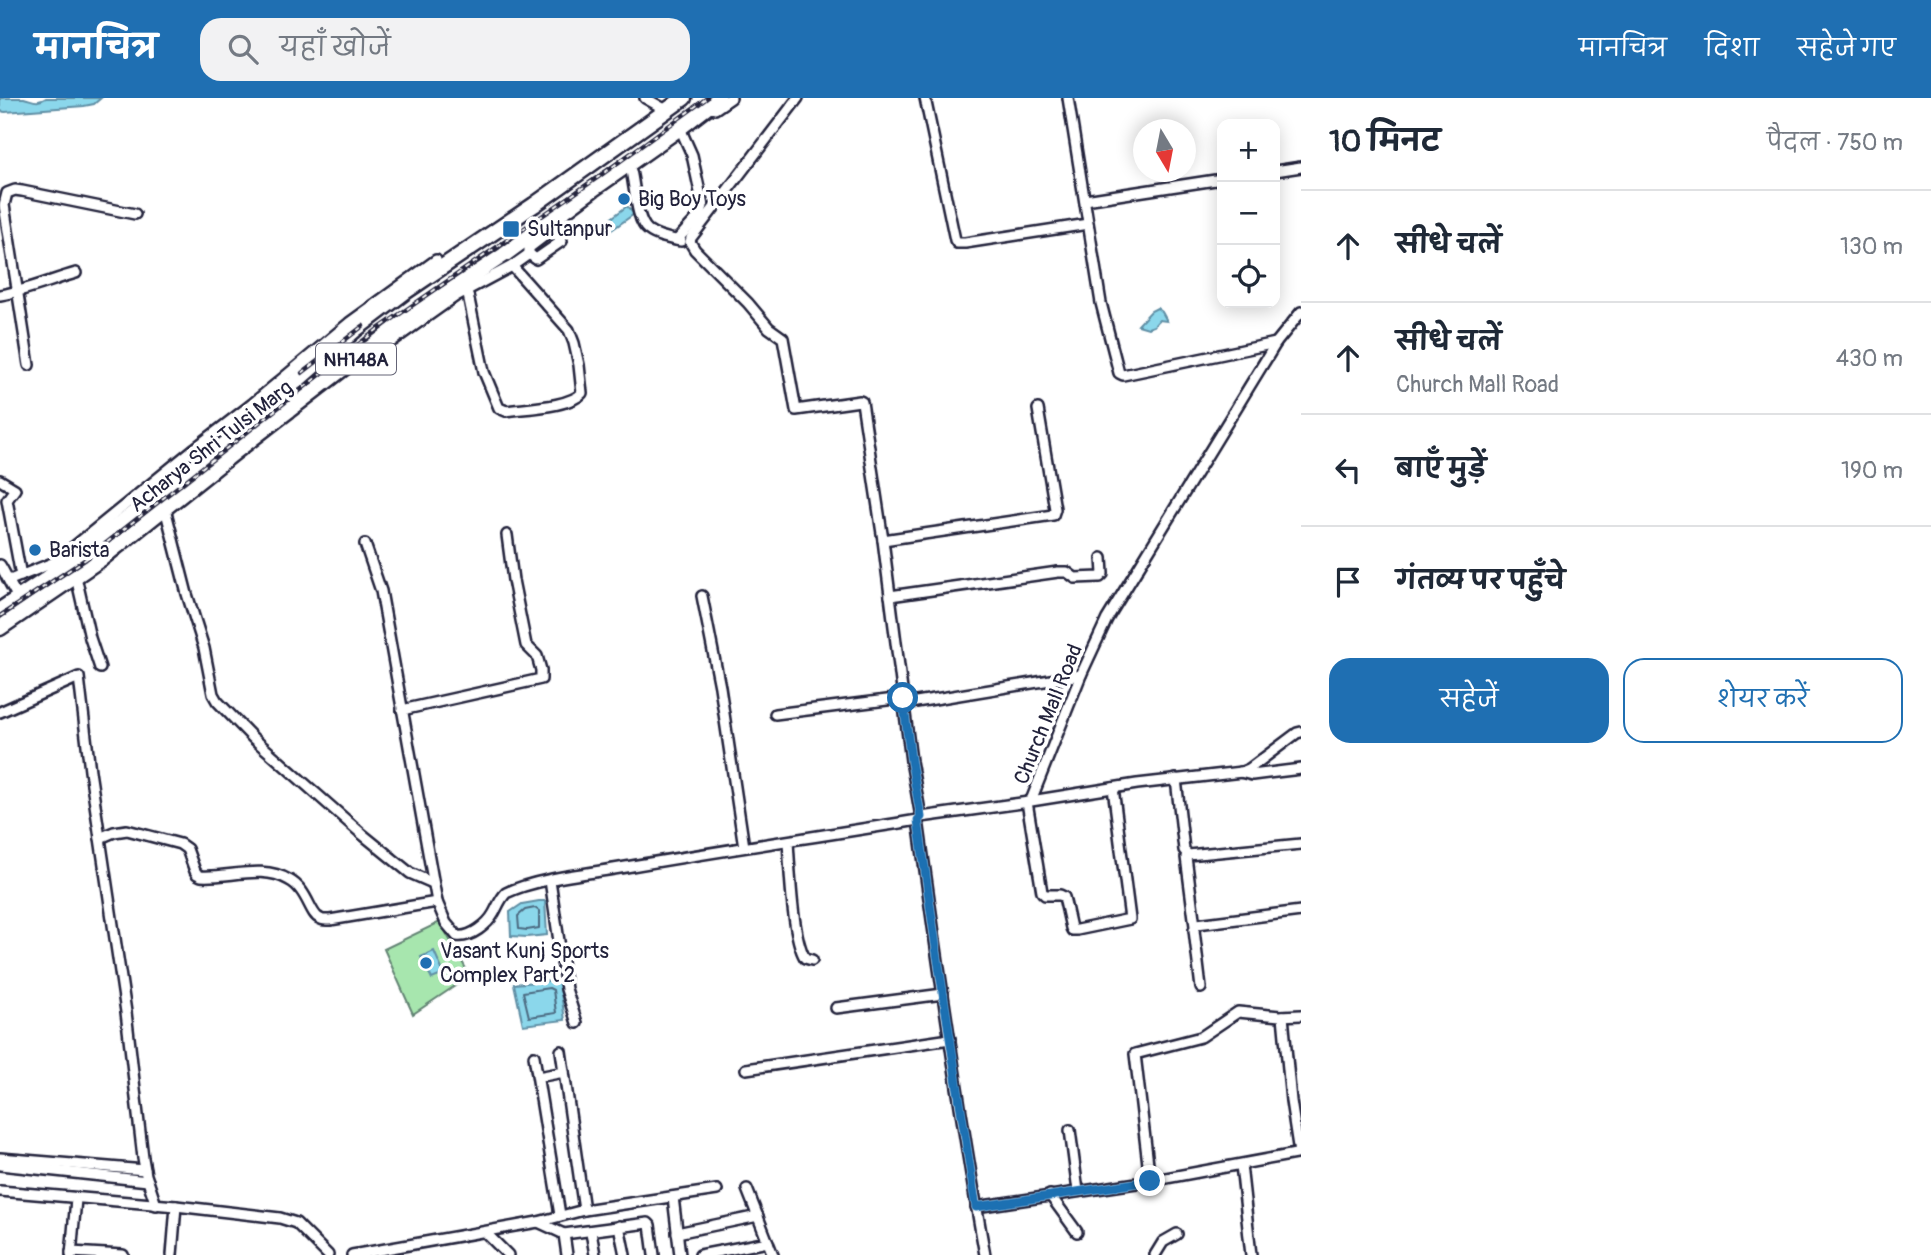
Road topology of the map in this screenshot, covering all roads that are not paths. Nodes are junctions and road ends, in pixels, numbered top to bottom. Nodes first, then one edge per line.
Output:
1 (645, 98) edge
2 (684, 98) edge
3 (719, 98) edge
4 (731, 98) edge
5 (798, 98) edge
6 (925, 98) edge
7 (1068, 98) edge
8 (668, 111) junction
9 (681, 131) junction
10 (1301, 167) edge
11 (631, 170) junction
12 (1280, 170) edge
13 (580, 173) junction
14 (1217, 180) edge
15 (592, 190) junction
16 (1085, 200) junction
17 (135, 214) dead end
18 (555, 223) junction
19 (1088, 224) junction
20 (677, 240) junction
21 (690, 242) junction
22 (529, 254) junction
23 (436, 260) dead end
24 (512, 266) junction
25 (76, 273) dead end
26 (467, 290) junction
27 (17, 292) junction
28 (0, 295) edge
29 (1301, 312) edge
30 (1276, 343) junction
31 (29, 365) dead end
32 (1038, 409) dead end
33 (0, 480) edge
34 (166, 512) junction
35 (507, 536) dead end
36 (884, 540) junction
37 (365, 544) dead end
38 (1102, 558) dead end
39 (0, 565) edge
40 (21, 576) junction
41 (10, 580) junction
42 (77, 581) junction
43 (45, 590) junction
44 (702, 596) dead end
45 (890, 596) junction
46 (19, 598) junction
47 (1, 608) edge
48 (0, 630) edge
49 (100, 668) dead end
50 (1081, 675) junction
51 (903, 701) junction
52 (402, 710) junction
53 (0, 712) edge
54 (775, 714) dead end
55 (1301, 732) edge
56 (1301, 769) edge
57 (1239, 772) junction
58 (1176, 779) junction
59 (1113, 788) junction
60 (1029, 801) junction
61 (919, 819) junction
62 (100, 838) junction
63 (788, 842) junction
64 (1301, 844) edge
65 (744, 847) junction
66 (1186, 856) dead end
67 (550, 880) junction
68 (433, 883) junction
69 (437, 902) junction
70 (1301, 911) edge
71 (1195, 926) junction
72 (813, 960) dead end
73 (1201, 988) dead end
74 (943, 994) junction
75 (836, 1008) dead end
76 (1301, 1014) edge
77 (1283, 1016) junction
78 (577, 1023) dead end
79 (950, 1039) junction
80 (561, 1051) dead end
81 (534, 1056) dead end
82 (746, 1069) dead end
83 (564, 1072) junction
84 (538, 1077) junction
85 (1070, 1130) dead end
86 (1300, 1153) edge
87 (0, 1158) edge
88 (0, 1165) edge
89 (1241, 1165) junction
90 (145, 1170) junction
91 (148, 1181) junction
92 (1150, 1181) junction
93 (747, 1189) dead end
94 (716, 1190) dead end
95 (0, 1191) edge
96 (1078, 1191) junction
97 (1049, 1195) junction
98 (673, 1196) junction
99 (76, 1199) junction
100 (156, 1205) junction
101 (176, 1206) junction
102 (976, 1207) junction
103 (584, 1210) junction
104 (561, 1215) junction
105 (758, 1216) junction
106 (538, 1222) junction
107 (619, 1226) junction
108 (591, 1231) junction
109 (485, 1232) junction
110 (1077, 1232) dead end
111 (677, 1233) junction
112 (564, 1234) junction
113 (1177, 1234) dead end
114 (768, 1242) junction
115 (376, 1253) edge
116 (71, 1254) edge
117 (123, 1255) edge
118 (172, 1255) edge
119 (328, 1255) edge
120 (352, 1255) edge
121 (508, 1255) edge
122 (567, 1255) edge
123 (595, 1255) edge
124 (625, 1255) edge
125 (654, 1255) edge
126 (680, 1255) edge
127 (700, 1255) edge
128 (773, 1255) edge
129 (985, 1255) edge
130 (1155, 1255) edge
131 (1251, 1255) edge

1 - 8 street
2 - 8 highway, Acharya Shri Tulsi Marg / NH148A
3 - 9 highway, Acharya Shri Tulsi Marg / NH148A
4 - 9 street
5 - 21 street
6 - 19 street
7 - 16 street
8 - 13 highway, Acharya Shri Tulsi Marg / NH148A
9 - 11 street
9 - 15 highway, Acharya Shri Tulsi Marg / NH148A
9 - 20 street
10 - 12 street
11 - 18 street
11 - 20 street
13 - 15 highway
13 - 43 highway, Acharya Shri Tulsi Marg / NH148A
14 - 16 street
15 - 43 highway, Acharya Shri Tulsi Marg / NH148A
16 - 19 street
17 - 27 street
18 - 22 street
18 - 22 street
19 - 30 street
20 - 21 street
21 - 36 street
22 - 24 street
23 - 40 street
24 - 26 street
24 - 26 street
25 - 27 street
26 - 34 street
27 - 28 street
27 - 31 street
29 - 30 street, Church Mall Road
30 - 50 street, Church Mall Road
32 - 36 street
33 - 40 street
34 - 42 street
34 - 68 street
35 - 52 street
36 - 45 street
37 - 52 street
38 - 45 street
39 - 41 street
40 - 41 street
41 - 46 street
42 - 48 street
42 - 49 street
43 - 46 highway, Acharya Shri Tulsi Marg / NH148A
43 - 48 highway, Acharya Shri Tulsi Marg / NH148A
44 - 65 street
45 - 51 street
46 - 47 highway, Acharya Shri Tulsi Marg / NH148A
50 - 51 street
50 - 60 street, Church Mall Road
51 - 54 street
51 - 61 street
52 - 68 street
53 - 62 street
55 - 57 street
56 - 57 street
57 - 58 street
58 - 59 street
58 - 64 street
59 - 60 street
59 - 60 street
60 - 61 street, Church Mall Road
61 - 63 street, Church Mall Road
61 - 74 street
62 - 69 street
62 - 90 street
63 - 65 street, Church Mall Road
63 - 72 street
65 - 67 street, Church Mall Road
66 - 71 street
67 - 69 street, Church Mall Road
67 - 78 street
68 - 69 street
70 - 71 street
71 - 73 street
74 - 75 street
74 - 79 street
76 - 77 street
77 - 86 street
77 - 92 street
79 - 82 street
79 - 102 street
80 - 83 street
81 - 84 street
83 - 84 street
83 - 103 street
84 - 104 street
85 - 96 street
86 - 89 street
87 - 90 street
88 - 91 street
89 - 92 street
89 - 131 street
90 - 91 street
91 - 100 street
92 - 96 street
93 - 105 street
94 - 98 street
95 - 99 street
96 - 97 street
97 - 102 street
97 - 110 street
98 - 103 street
98 - 111 street
99 - 100 street
99 - 116 street
100 - 101 street
101 - 118 street
101 - 119 street
102 - 129 street
103 - 104 street
104 - 106 street
105 - 111 street
105 - 114 street
106 - 109 street
106 - 112 street
107 - 108 street
107 - 124 street
107 - 125 street
108 - 112 street
108 - 123 street
109 - 115 street
109 - 121 street
111 - 126 street
112 - 122 street
113 - 130 street
114 - 127 street
114 - 128 street
115 - 120 street
116 - 117 street

